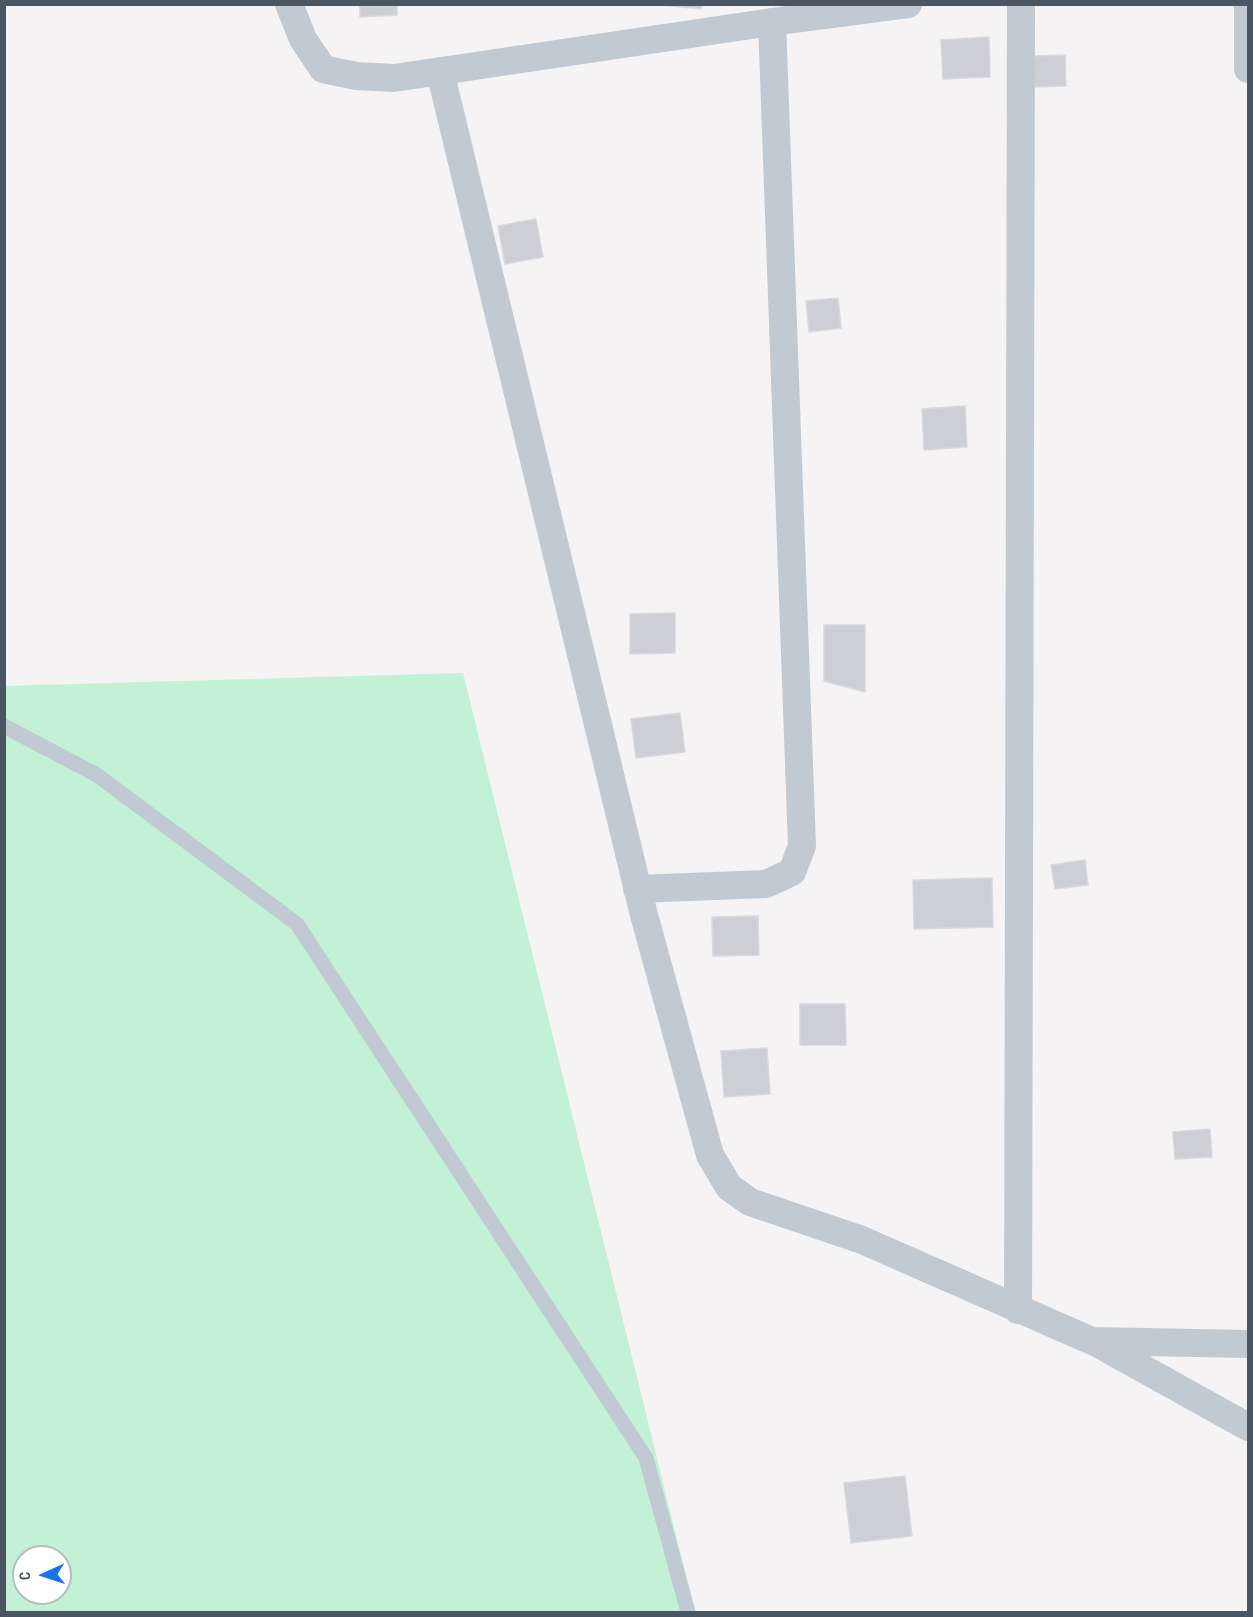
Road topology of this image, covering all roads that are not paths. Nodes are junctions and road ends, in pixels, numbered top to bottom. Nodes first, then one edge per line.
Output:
1 (289, 4) edge
2 (908, 4) edge
3 (1021, 4) edge
4 (1248, 4) edge
5 (772, 22) junction
6 (1248, 69) edge
7 (440, 71) junction
8 (4, 726) edge
9 (638, 889) junction
10 (1018, 1310) junction
11 (1092, 1341) junction
12 (1248, 1344) edge
13 (1248, 1426) edge
14 (688, 1612) edge

1 - 7 street
2 - 5 street
3 - 10 street
4 - 6 street
5 - 7 street
5 - 9 street
7 - 9 street
8 - 14 lane
9 - 10 street
10 - 11 street
11 - 12 street
11 - 13 street

